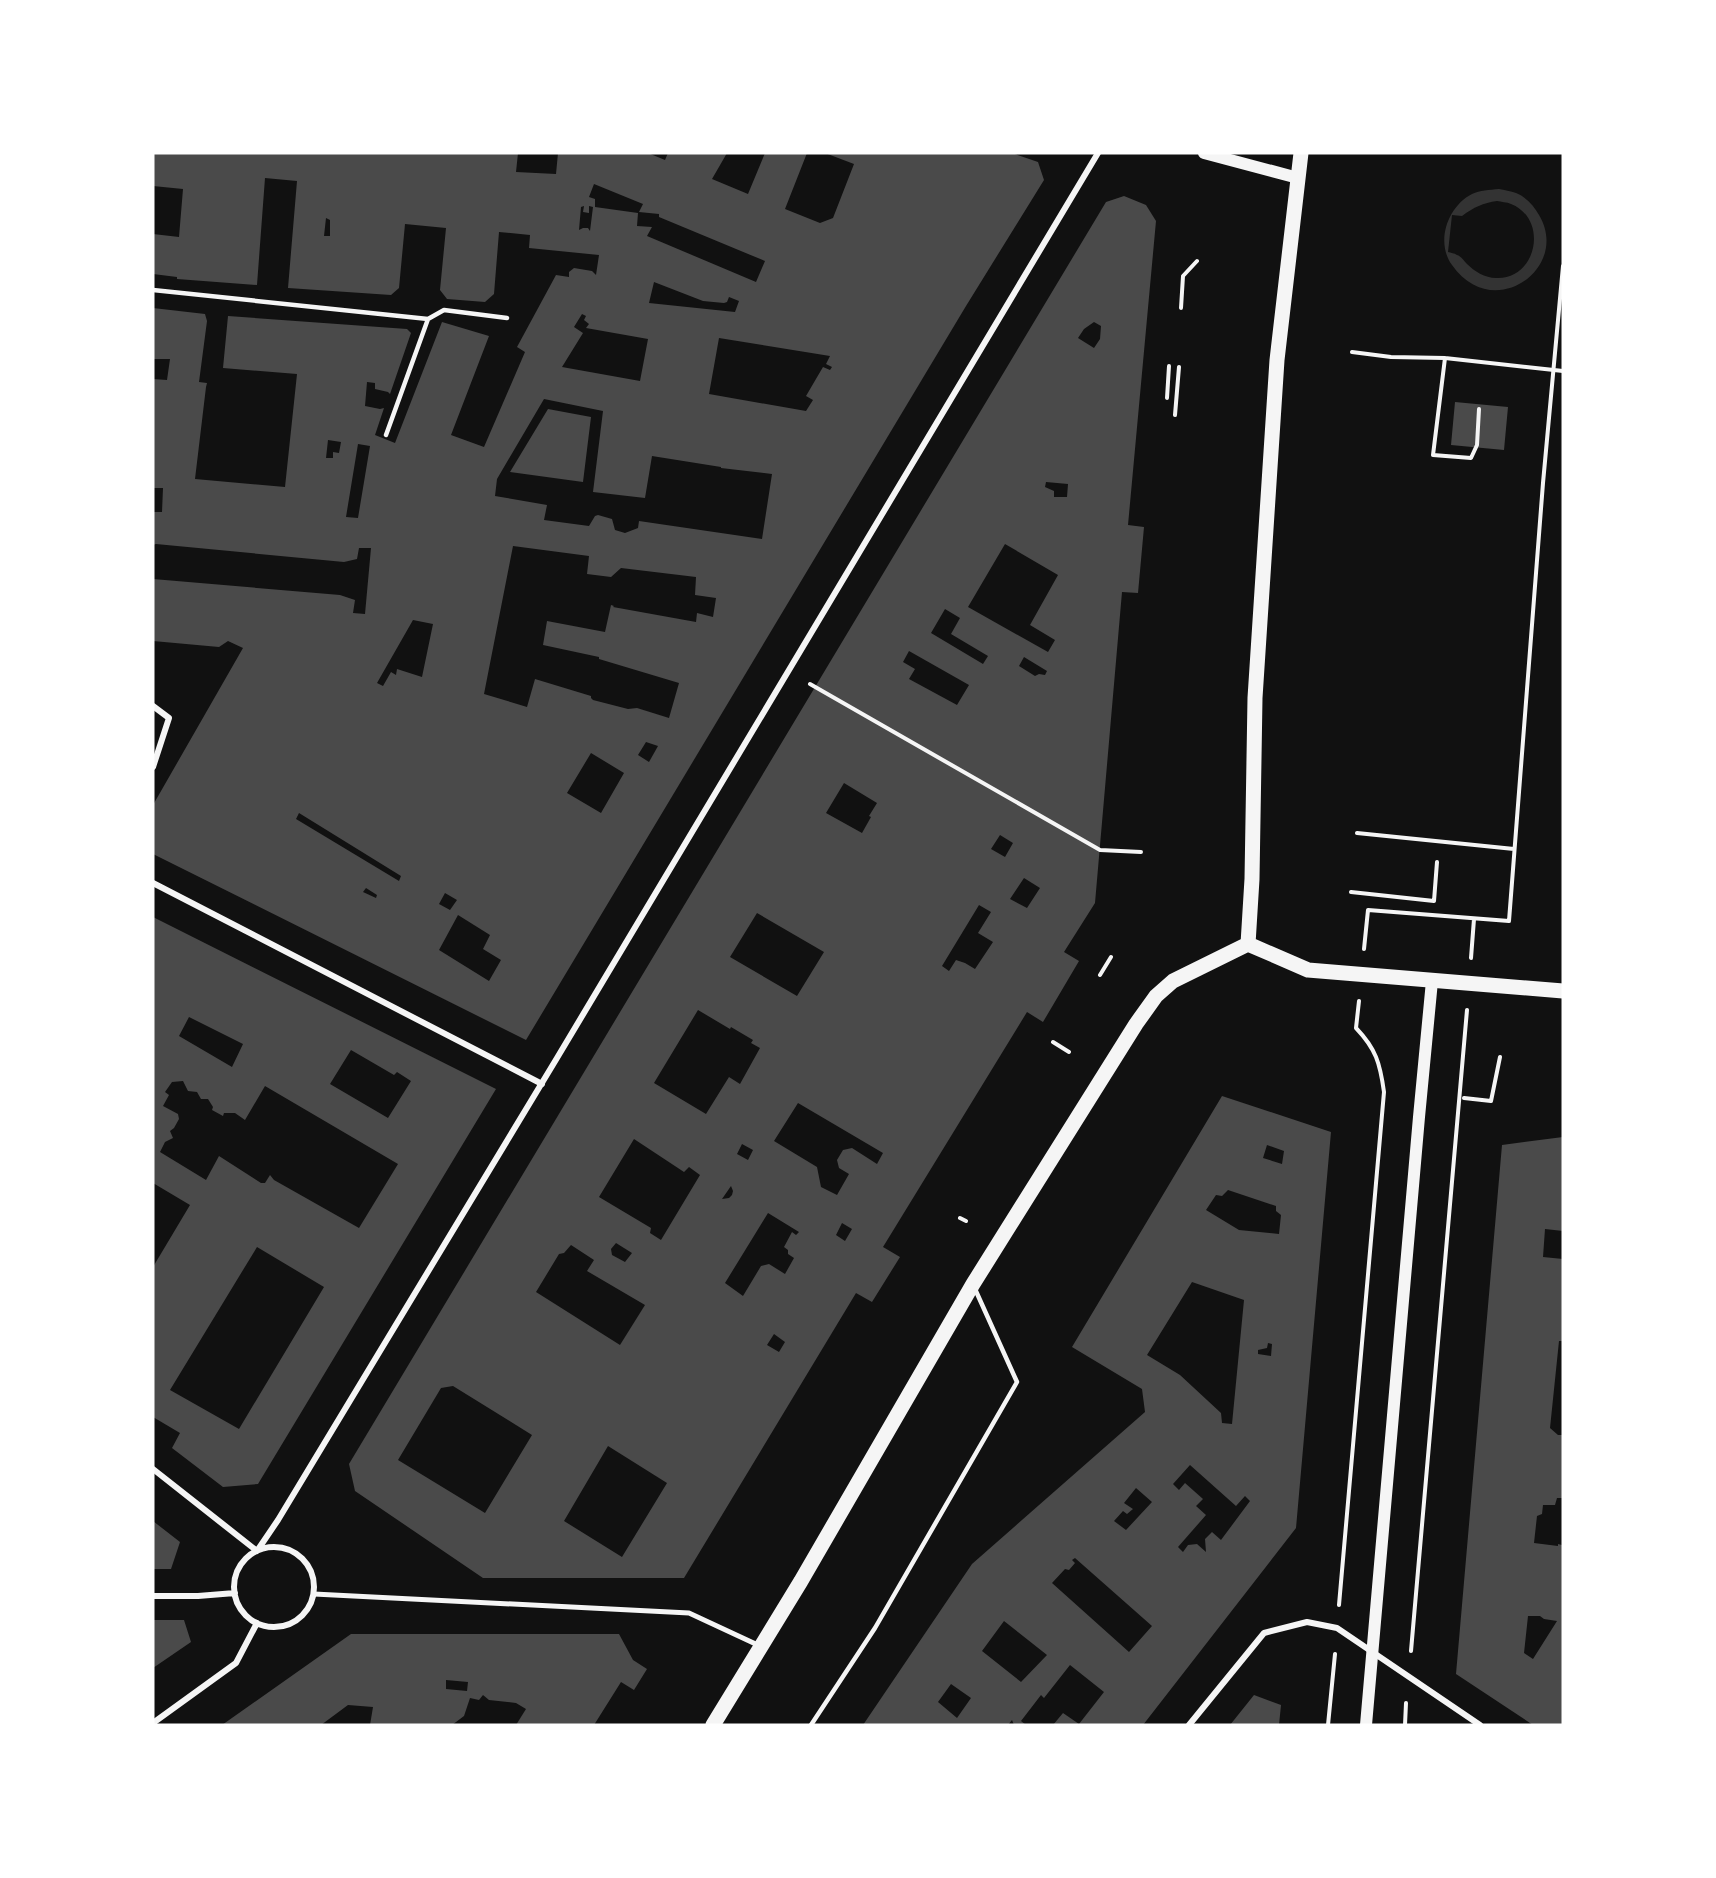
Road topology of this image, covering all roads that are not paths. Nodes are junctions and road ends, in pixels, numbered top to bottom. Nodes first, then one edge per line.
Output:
1 (1098, 153) edge
2 (1204, 153) edge
3 (1301, 153) edge
4 (1298, 178) junction
5 (153, 290) edge
6 (507, 318) dead end
7 (428, 319) junction
8 (386, 435) dead end
9 (153, 706) edge
10 (153, 766) edge
11 (153, 883) edge
12 (1248, 944) junction
13 (1432, 981) junction
14 (1563, 991) edge
15 (542, 1084) junction
16 (973, 1284) junction
17 (153, 1469) edge
18 (257, 1551) junction
19 (235, 1593) junction
20 (314, 1594) junction
21 (153, 1596) edge
22 (257, 1623) junction
23 (760, 1647) junction
24 (1373, 1653) junction
25 (153, 1723) edge
26 (713, 1725) edge
27 (811, 1725) edge
28 (1188, 1725) edge
29 (1366, 1725) edge
30 (1480, 1725) edge

1 - 15 street
2 - 4 main road
3 - 4 main road
4 - 12 main road
5 - 7 lane
6 - 7 lane
7 - 8 lane
9 - 10 street
11 - 15 street
12 - 13 main road
12 - 16 main road
13 - 14 main road
13 - 24 main road
15 - 18 street
16 - 23 main road
16 - 27 lane
17 - 18 street
18 - 19 street
18 - 20 street
19 - 21 street
19 - 22 street
20 - 22 street
20 - 23 street
22 - 25 street
23 - 26 main road
24 - 28 street
24 - 29 main road
24 - 30 street

